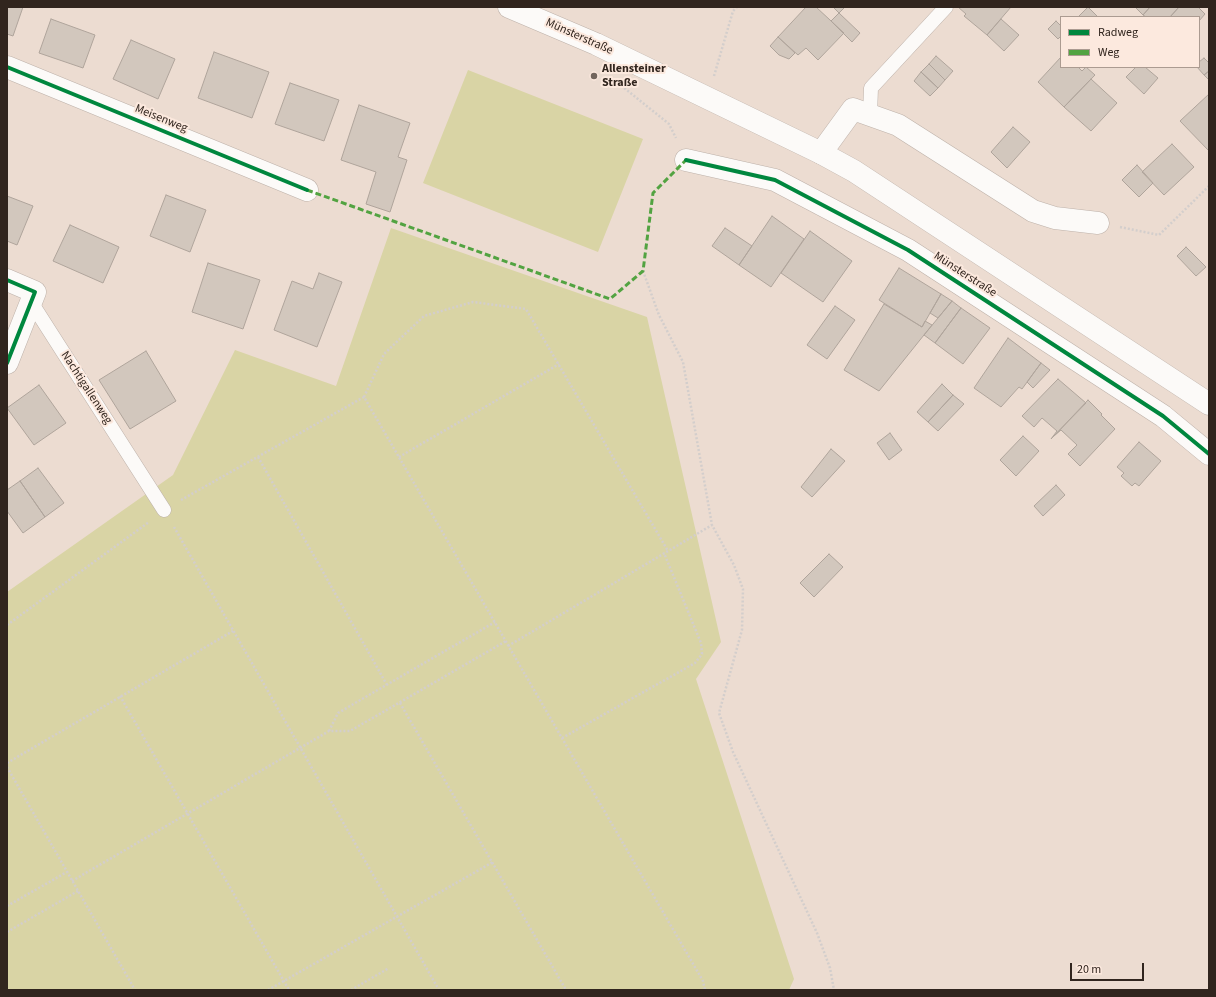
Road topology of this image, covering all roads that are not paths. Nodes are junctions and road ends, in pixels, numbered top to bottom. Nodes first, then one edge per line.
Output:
1 (510, 7) edge
2 (946, 7) edge
3 (7, 67) edge
4 (870, 115) junction
5 (821, 153) junction
6 (686, 160) road end
7 (307, 190) dead end
8 (1098, 223) road end
9 (7, 280) edge
10 (31, 302) junction
11 (7, 363) edge
12 (1209, 404) edge
13 (1209, 454) edge
14 (164, 510) road end

1 - 5 street, Münsterstraße
2 - 4 lane
3 - 7 street, Meisenweg
4 - 5 street
4 - 8 street
5 - 12 street, Münsterstraße
6 - 13 street, Münsterstraße
9 - 10 street, Nachtigallenweg
10 - 11 street
10 - 14 lane, Nachtigallenweg

